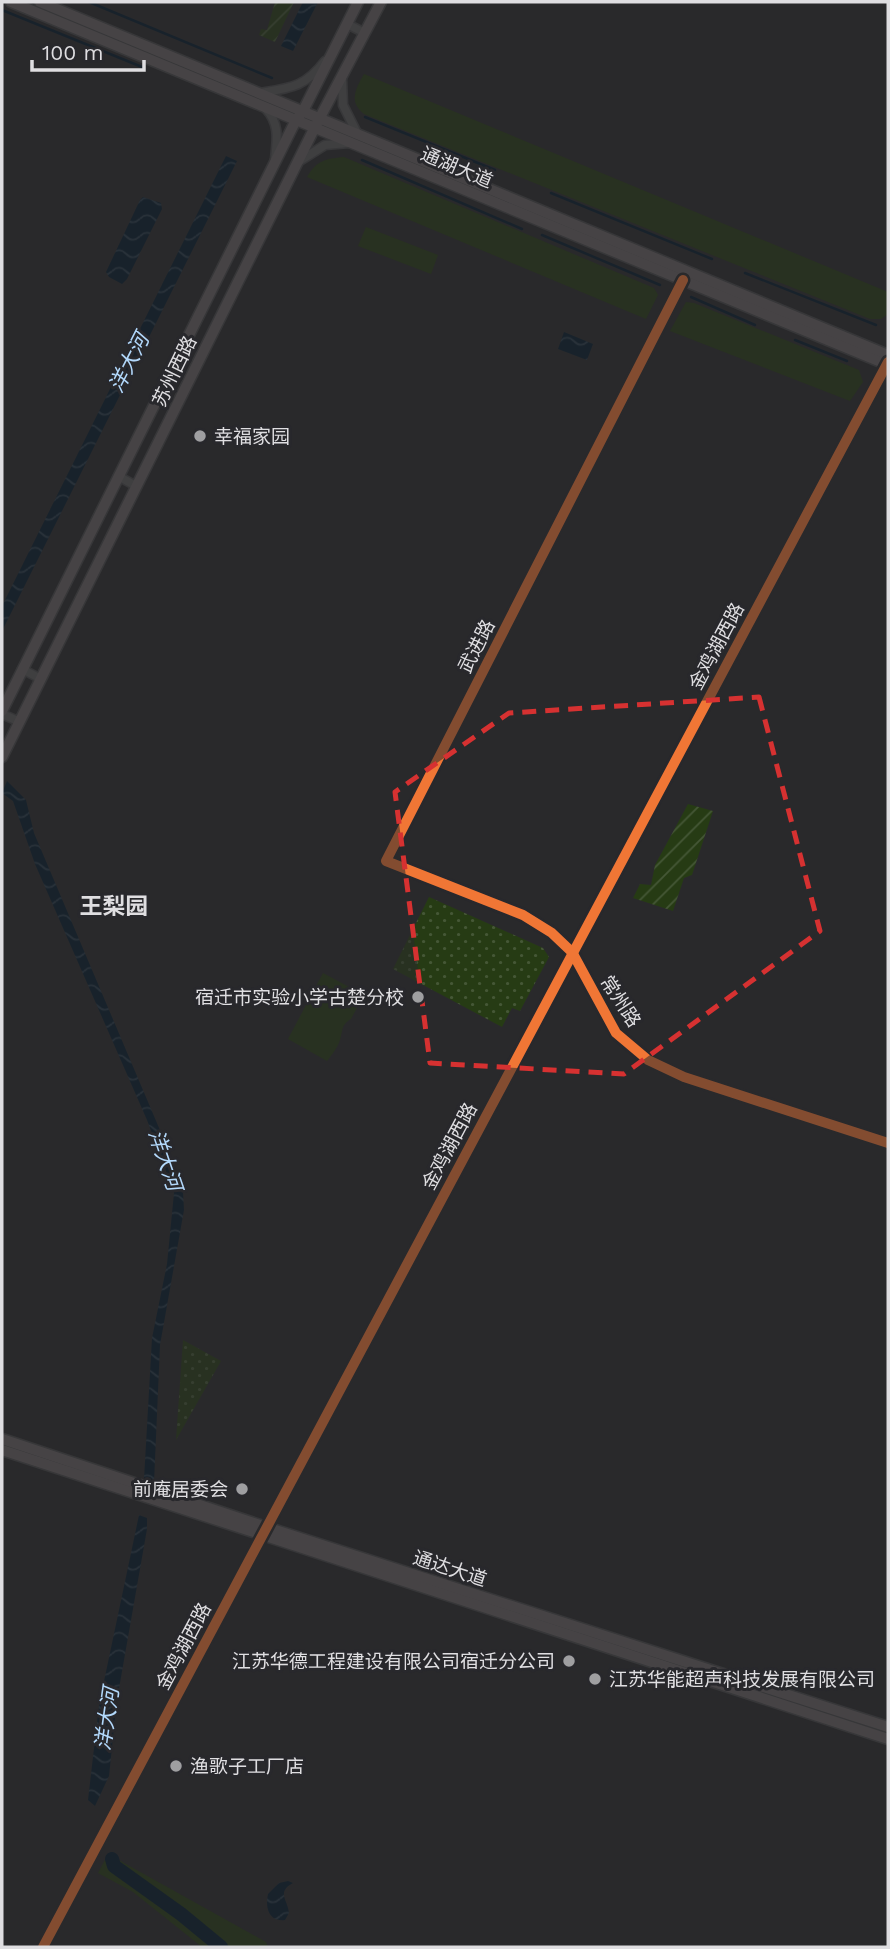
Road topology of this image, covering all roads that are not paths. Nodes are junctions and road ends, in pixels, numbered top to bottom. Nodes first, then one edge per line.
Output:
1 (12, 2) edge
2 (40, 2) edge
3 (358, 2) edge
4 (381, 2) edge
5 (347, 24) junction
6 (365, 33) junction
7 (335, 47) junction
8 (342, 77) junction
9 (260, 93) junction
10 (264, 107) junction
11 (303, 111) junction
12 (296, 120) junction
13 (318, 123) junction
14 (355, 138) junction
15 (298, 162) junction
16 (274, 164) junction
17 (683, 280) junction
18 (888, 361) edge
19 (118, 477) junction
20 (136, 486) junction
21 (22, 669) junction
22 (41, 679) junction
23 (2, 713) edge
24 (20, 722) junction
25 (2, 757) edge
26 (386, 860) joint
27 (572, 952) junction
28 (888, 1143) edge
29 (2, 1439) edge
30 (2, 1450) edge
31 (264, 1531) junction
32 (888, 1727) edge
33 (888, 1739) edge
34 (43, 1947) edge

1 - 10 main road, 通湖大道
2 - 9 main road, 通湖大道
3 - 5 main road, 苏州西路
4 - 6 main road, 苏州西路
5 - 6 street
5 - 7 main road, 苏州西路
6 - 8 main road, 苏州西路
7 - 9 street
7 - 11 main road, 苏州西路
8 - 13 main road, 苏州西路
8 - 14 street
9 - 11 main road, 通湖大道
10 - 12 main road, 通湖大道
10 - 16 street
11 - 12 main road, 苏州西路
11 - 13 main road, 通湖大道
12 - 13 main road, 通湖大道
12 - 16 main road, 苏州西路
13 - 14 main road, 通湖大道
13 - 15 main road, 苏州西路
14 - 15 street
14 - 17 main road, 通湖大道
14 - 18 main road, 通湖大道
15 - 20 main road, 苏州西路
16 - 19 main road, 苏州西路
17 - 18 main road, 通湖大道
17 - 26 street, 武进路
18 - 27 street, 金鸡湖西路
19 - 20 street
19 - 21 main road, 苏州西路
20 - 22 main road, 苏州西路
21 - 22 street
21 - 23 main road, 苏州西路
22 - 24 main road, 苏州西路
23 - 24 street
24 - 25 main road, 苏州西路
26 - 27 street, 常州路
27 - 28 street, 常州路
27 - 31 street, 金鸡湖西路
29 - 31 main road, 通达大道
30 - 31 main road, 通达大道
31 - 32 main road, 通达大道
31 - 33 main road, 通达大道
31 - 34 street, 金鸡湖西路

